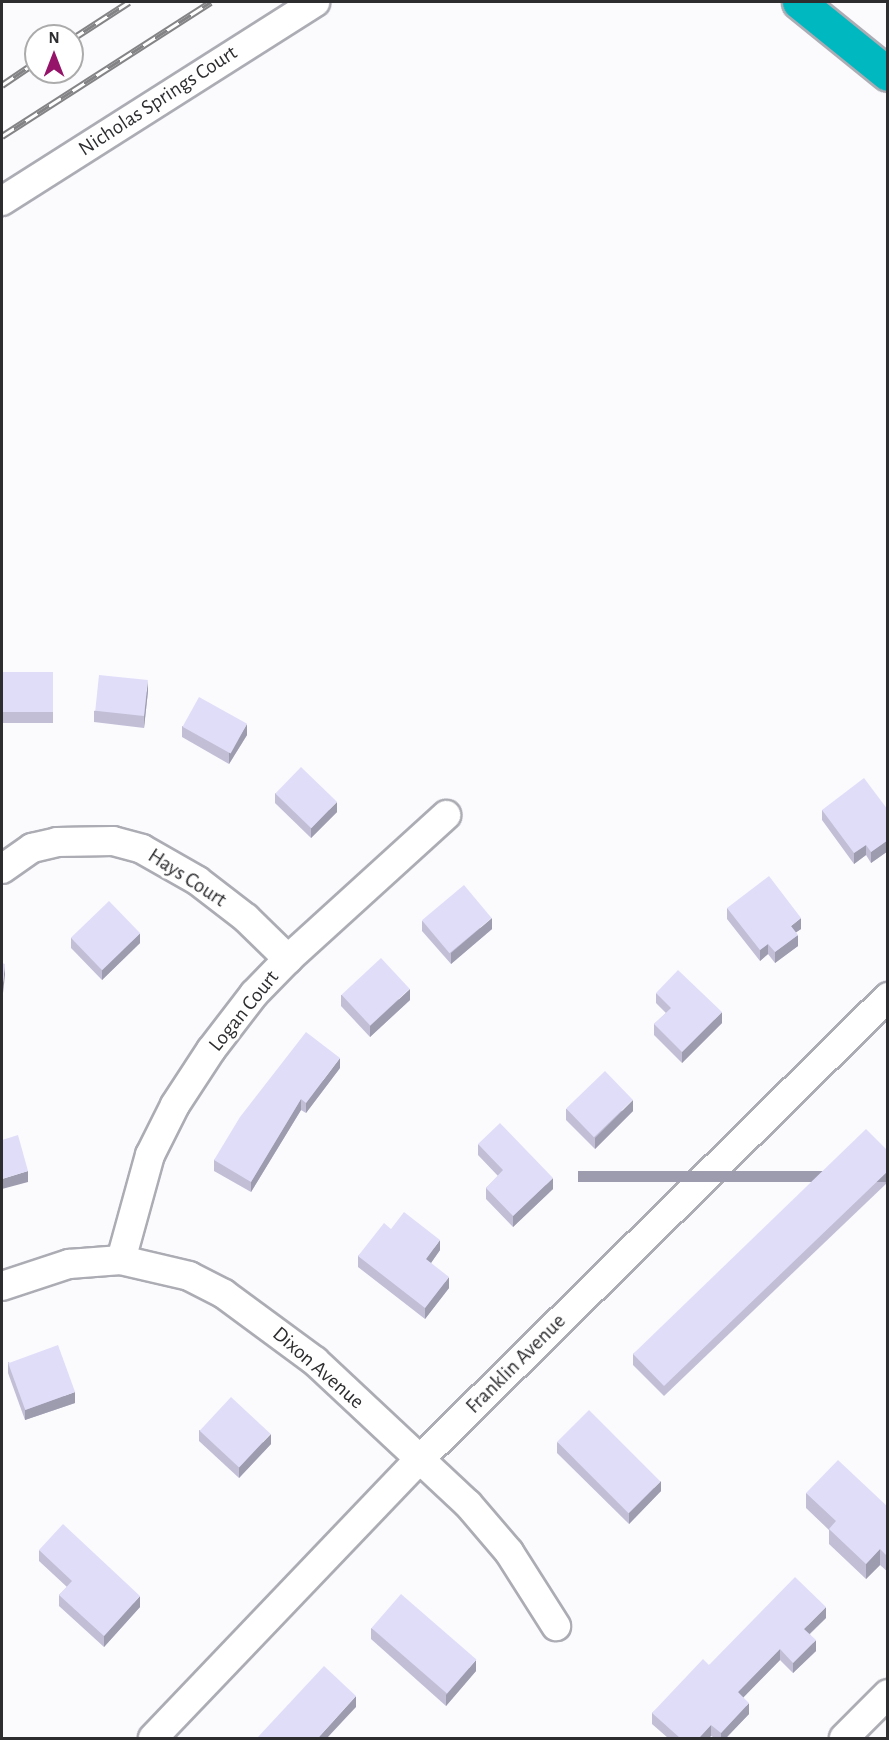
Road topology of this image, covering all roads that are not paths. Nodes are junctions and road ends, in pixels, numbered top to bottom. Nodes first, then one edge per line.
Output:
1 (315, 2) edge
2 (799, 2) edge
3 (888, 74) edge
4 (2, 201) edge
5 (446, 815) dead end
6 (2, 868) edge
7 (288, 959) junction
8 (888, 996) edge
9 (121, 1260) junction
10 (2, 1286) edge
11 (419, 1460) junction
12 (556, 1626) dead end
13 (888, 1694) edge
14 (153, 1738) edge
15 (844, 1738) edge

1 - 4 street, Nicholas Springs Court
2 - 3 highway
5 - 7 street, Logan Court
6 - 7 street, Hays Court
7 - 9 street, Logan Court
8 - 11 street, Franklin Avenue
9 - 10 street, Dixon Avenue
9 - 11 street, Dixon Avenue
11 - 12 street, Dixon Avenue
11 - 14 street, Franklin Avenue
13 - 15 street

